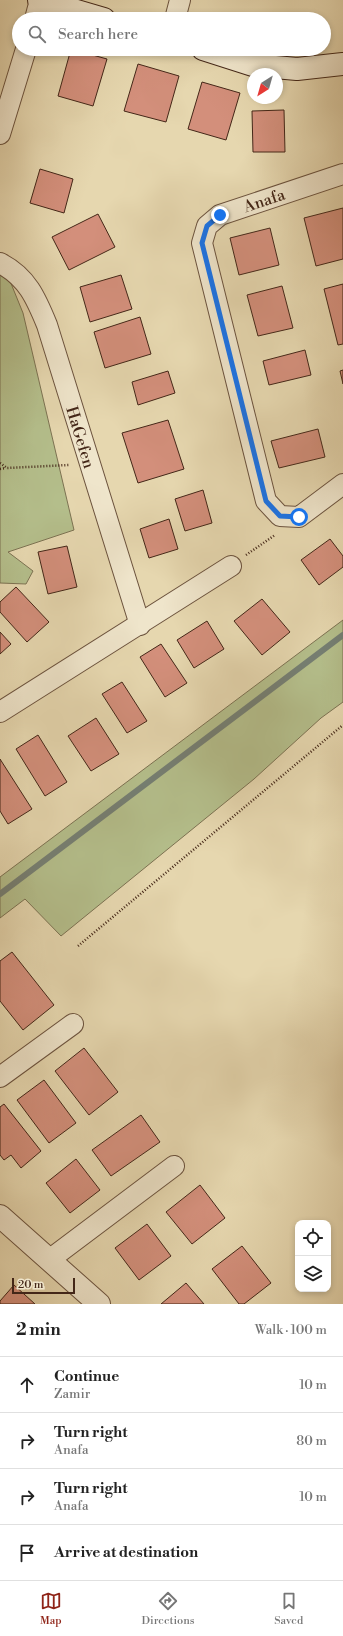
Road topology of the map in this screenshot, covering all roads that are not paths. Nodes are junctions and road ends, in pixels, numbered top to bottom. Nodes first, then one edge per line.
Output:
1 (40, 0) edge
2 (180, 0) edge
3 (37, 12) edge
4 (80, 12) edge
5 (177, 12) edge
6 (24, 56) edge
7 (225, 56) edge
8 (343, 64) edge
9 (0, 134) edge
10 (343, 174) edge
11 (0, 263) edge
12 (343, 484) edge
13 (231, 566) road end
14 (140, 625) junction
15 (0, 712) edge
16 (73, 1024) dead end
17 (0, 1077) edge
18 (174, 1166) dead end
19 (0, 1216) edge
20 (49, 1260) junction
21 (99, 1304) edge

1 - 3 street
1 - 4 main road
2 - 5 street
6 - 9 street
7 - 8 main road
10 - 12 street, Anafa
11 - 14 street, HaGefen
13 - 14 street
14 - 15 street
16 - 17 street
18 - 20 street
19 - 20 main road
20 - 21 main road

